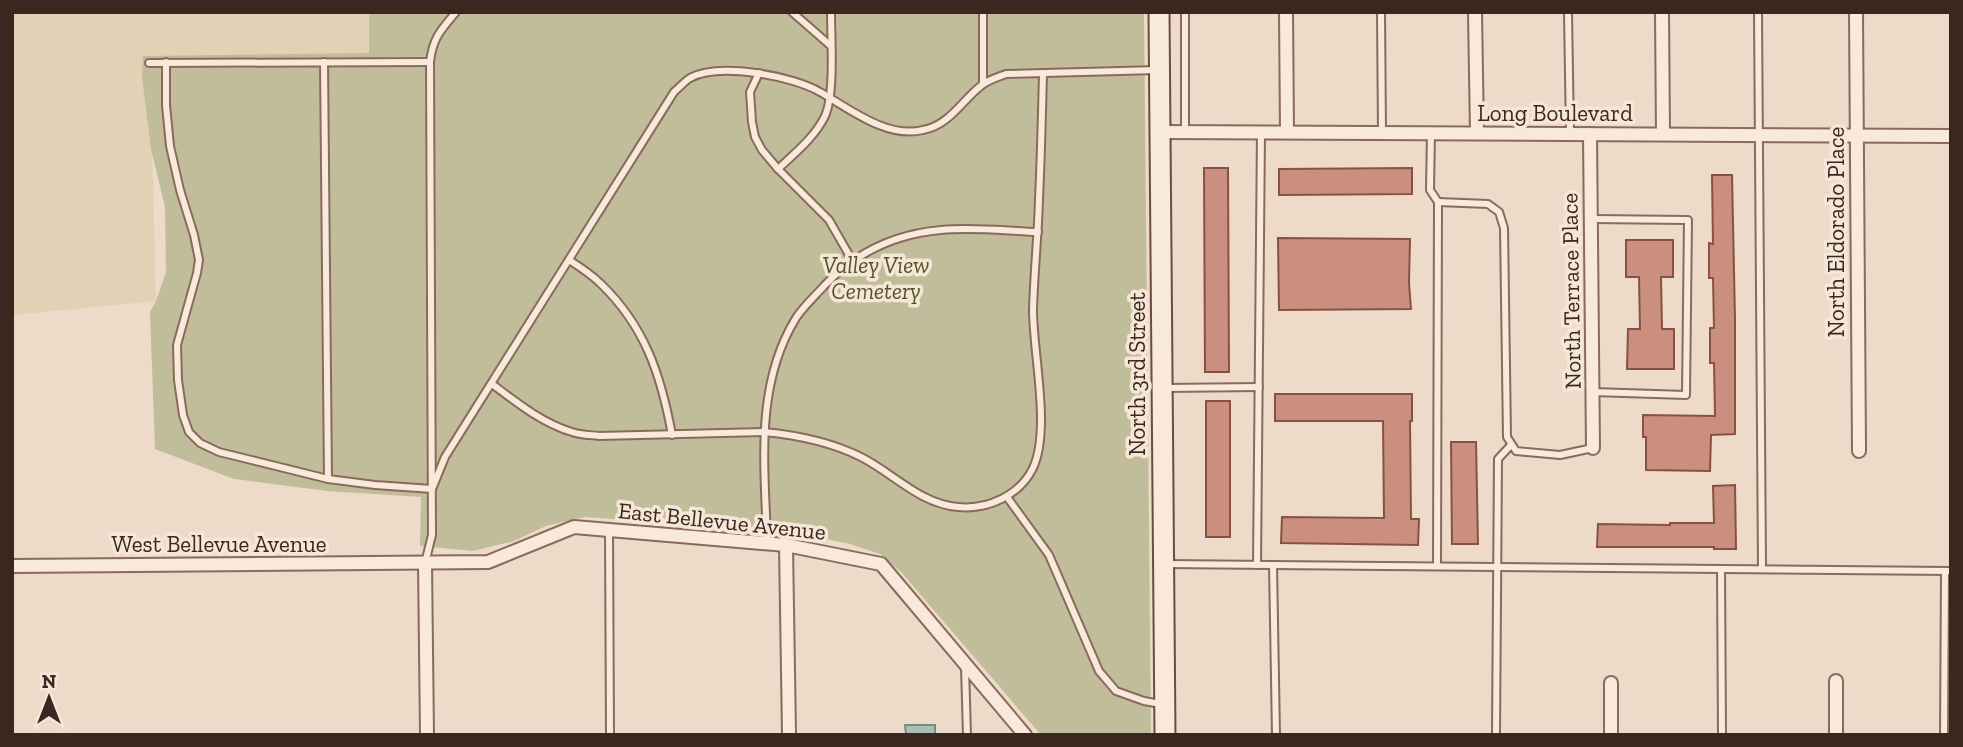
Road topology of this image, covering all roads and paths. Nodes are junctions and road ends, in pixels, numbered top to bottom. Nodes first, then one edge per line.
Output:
1 (456, 12) edge
2 (792, 12) edge
3 (831, 12) edge
4 (983, 12) edge
5 (1159, 12) edge
6 (1185, 12) edge
7 (1286, 12) edge
8 (1381, 12) edge
9 (1475, 12) edge
10 (1568, 12) edge
11 (1662, 12) edge
12 (1758, 12) edge
13 (1856, 12) edge
14 (831, 46) junction
15 (166, 62) junction
16 (324, 62) junction
17 (430, 62) junction
18 (149, 63) dead end
19 (1160, 70) junction
20 (759, 73) junction
21 (1043, 73) junction
22 (983, 84) junction
23 (831, 99) junction
24 (1160, 132) junction
25 (1185, 132) junction
26 (1261, 132) junction
27 (1287, 132) junction
28 (1382, 133) junction
29 (1431, 133) junction
30 (1477, 133) junction
31 (1570, 134) junction
32 (1590, 134) junction
33 (1663, 134) junction
34 (1759, 135) junction
35 (1857, 135) junction
36 (1951, 136) edge
37 (778, 169) junction
38 (1438, 202) junction
39 (1591, 219) junction
40 (1038, 232) junction
41 (569, 260) junction
42 (852, 260) junction
43 (492, 384) junction
44 (1259, 387) junction
45 (1162, 388) junction
46 (1593, 392) junction
47 (764, 432) junction
48 (672, 435) junction
49 (1511, 445) junction
50 (1593, 448) joint
51 (1859, 451) dead end
52 (328, 479) junction
53 (432, 489) junction
54 (1007, 497) junction
55 (609, 530) junction
56 (767, 543) junction
57 (786, 544) junction
58 (425, 563) junction
59 (1163, 564) junction
60 (1257, 565) junction
61 (1273, 565) junction
62 (12, 566) edge
63 (1437, 566) junction
64 (1498, 567) junction
65 (1721, 569) junction
66 (1762, 569) junction
67 (1948, 571) edge
68 (965, 663) junction
69 (1836, 681) dead end
70 (1611, 683) dead end
71 (1164, 705) junction
72 (427, 735) edge
73 (610, 735) edge
74 (789, 735) edge
75 (967, 735) edge
76 (1025, 735) edge
77 (1165, 735) edge
78 (1276, 735) edge
79 (1496, 735) edge
80 (1611, 735) edge
81 (1721, 735) edge
82 (1836, 735) edge
83 (1944, 735) edge

1 - 17 lane
2 - 14 lane
3 - 14 lane
4 - 22 lane
5 - 19 main road, North 3rd Street
6 - 25 lane
7 - 27 street
8 - 28 lane
9 - 30 street
10 - 31 lane
11 - 33 street
12 - 34 lane
13 - 35 street, North Eldorado Place
14 - 23 lane
15 - 16 lane
15 - 18 lane
15 - 52 lane
16 - 17 lane
16 - 52 lane
17 - 53 lane
19 - 21 lane
19 - 24 main road, North 3rd Street
20 - 23 lane
20 - 37 lane
20 - 41 lane
21 - 22 lane
21 - 40 lane
22 - 23 lane
23 - 37 lane
24 - 25 street, Long Boulevard
24 - 45 main road, North 3rd Street
25 - 26 street, Long Boulevard
26 - 27 street, Long Boulevard
26 - 44 lane
27 - 28 street, Long Boulevard
28 - 29 street, Long Boulevard
29 - 30 street, Long Boulevard
29 - 38 lane
30 - 31 street, Long Boulevard
31 - 32 street, Long Boulevard
32 - 33 street, Long Boulevard
32 - 39 street, North Terrace Place
33 - 34 street, Long Boulevard
34 - 35 street, Long Boulevard
34 - 66 lane
35 - 36 street, Long Boulevard
35 - 51 street, North Eldorado Place
37 - 42 lane
38 - 49 lane
38 - 63 lane
39 - 46 street, North Terrace Place
39 - 46 lane
40 - 42 lane
40 - 54 lane
41 - 43 lane
41 - 48 lane
42 - 47 lane
43 - 48 lane
43 - 53 lane
44 - 45 lane
44 - 60 lane
45 - 59 main road, North 3rd Street
46 - 50 street, North Terrace Place
47 - 48 lane
47 - 54 lane
47 - 56 lane
49 - 50 lane
49 - 64 lane
52 - 53 lane
53 - 58 lane
54 - 71 lane
55 - 56 street, East Bellevue Avenue
55 - 58 street, East Bellevue Avenue
55 - 73 lane
56 - 57 street, East Bellevue Avenue
57 - 68 street, East Bellevue Avenue
57 - 74 street
58 - 62 street, West Bellevue Avenue
58 - 72 street
59 - 60 lane
59 - 71 main road, North 3rd Street
60 - 61 lane
61 - 63 lane
61 - 78 lane
63 - 64 lane
64 - 65 lane
64 - 79 lane
65 - 66 lane
65 - 81 lane
66 - 67 lane
67 - 83 lane
68 - 75 lane
68 - 76 street, East Bellevue Avenue
69 - 82 street
70 - 80 street
71 - 77 main road, North 3rd Street

